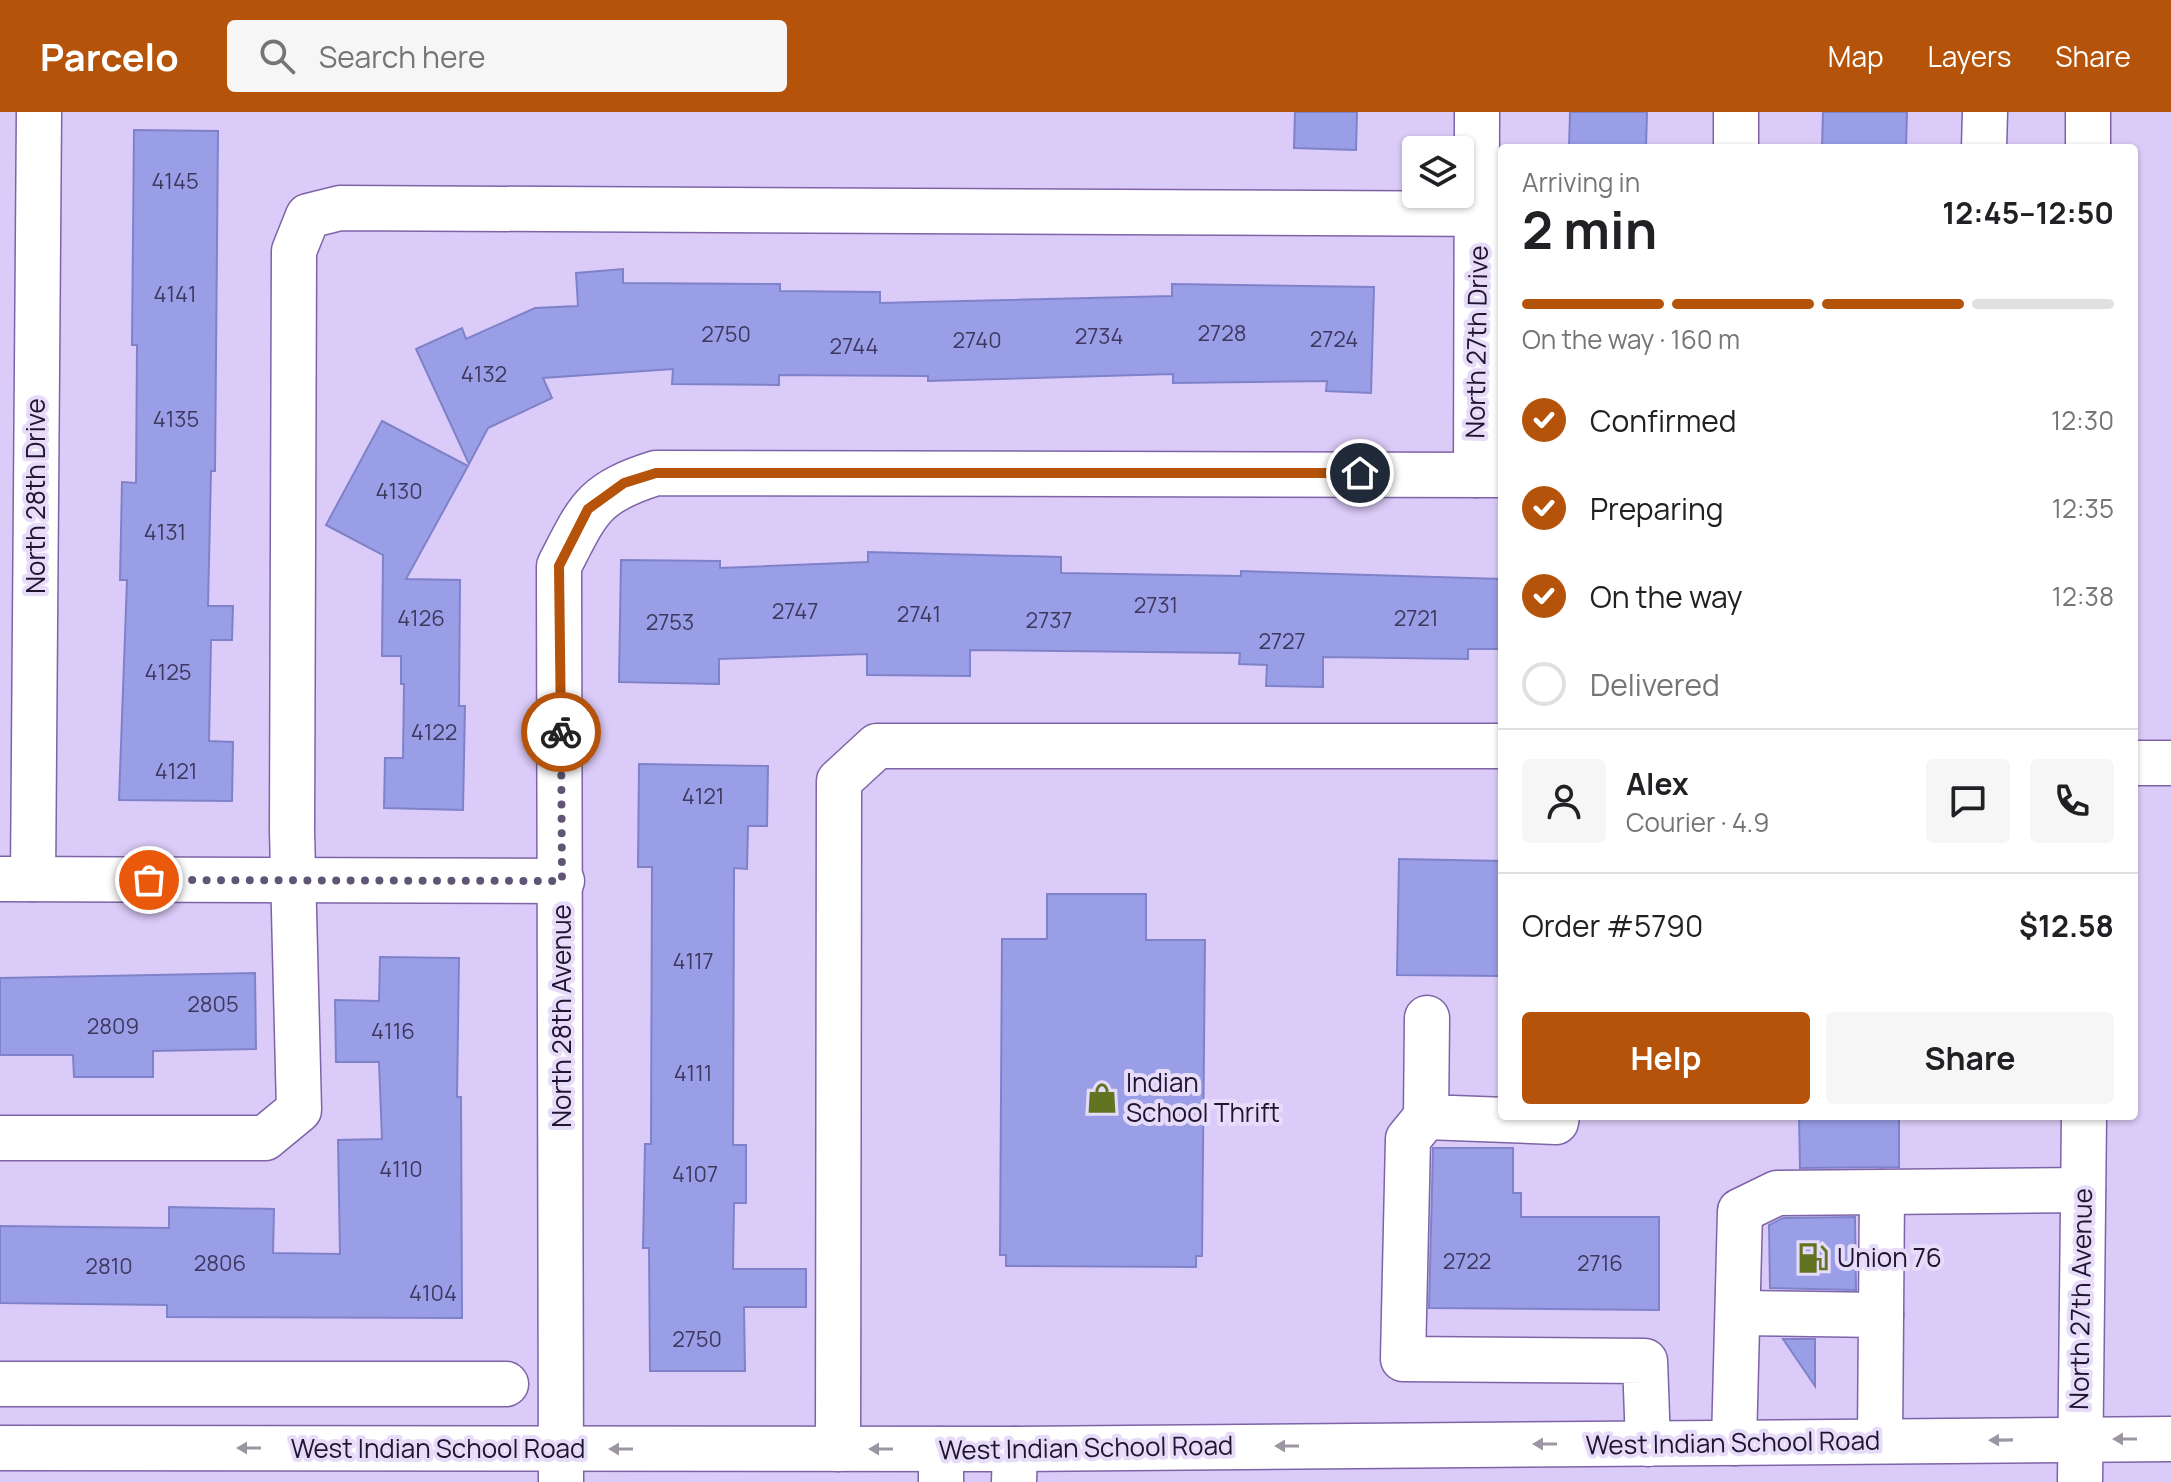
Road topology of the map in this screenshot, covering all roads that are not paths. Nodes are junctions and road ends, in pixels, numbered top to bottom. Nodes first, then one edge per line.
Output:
1 (39, 112) edge
2 (1477, 112) edge
3 (1736, 112) edge
4 (1985, 112) edge
5 (2088, 112) edge
6 (1736, 144) edge
7 (1984, 144) edge
8 (2088, 144) edge
9 (1490, 214) edge
10 (1489, 475) edge
11 (1498, 746) edge
12 (2138, 763) edge
13 (2171, 763) edge
14 (16, 879) edge
15 (294, 881) junction
16 (562, 881) junction
17 (1427, 1018) dead end
18 (1426, 1117) junction
19 (1498, 1120) edge
20 (1504, 1120) edge
21 (1556, 1120) edge
22 (2084, 1120) edge
23 (0, 1138) edge
24 (2083, 1190) junction
25 (1882, 1192) junction
26 (1738, 1313) junction
27 (1881, 1315) junction
28 (0, 1384) edge
29 (506, 1384) dead end
30 (2079, 1439) junction
31 (2171, 1439) edge
32 (1880, 1441) junction
33 (1734, 1443) junction
34 (1648, 1444) junction
35 (0, 1448) edge
36 (838, 1449) junction
37 (561, 1466) edge
38 (941, 1466) edge
39 (1014, 1466) edge
40 (2080, 1482) edge

1 - 14 street, North 28th Drive
2 - 9 street, North 27th Drive
3 - 6 street
4 - 7 street
5 - 8 street
9 - 10 street, North 27th Drive
9 - 15 street
10 - 16 street, North 28th Avenue
11 - 36 street
12 - 13 street
14 - 15 street
15 - 16 street
15 - 23 street
16 - 37 street, North 28th Avenue
17 - 18 street
18 - 19 street
18 - 34 street
20 - 21 street
22 - 24 street, North 27th Avenue
24 - 25 street
24 - 30 street, North 27th Avenue
25 - 26 street
25 - 27 street
26 - 27 street
26 - 33 street
27 - 32 street
28 - 29 street
31 -> 30 street, West Indian School Road
30 -> 32 street, West Indian School Road
30 - 40 street, North 27th Avenue
32 - 33 street, West Indian School Road
33 - 34 street, West Indian School Road
34 -> 39 street, West Indian School Road
37 -> 35 street, West Indian School Road
36 -> 37 street, West Indian School Road
38 -> 36 street, West Indian School Road
38 - 39 street, West Indian School Road

